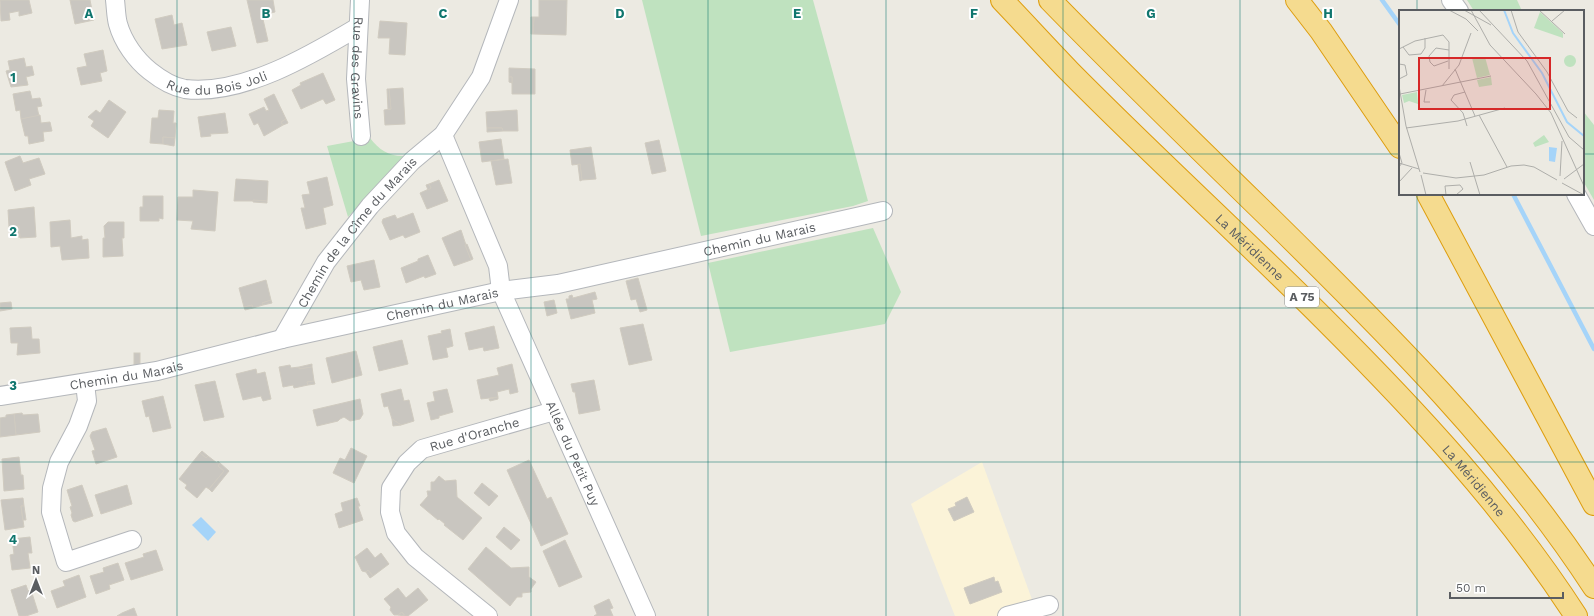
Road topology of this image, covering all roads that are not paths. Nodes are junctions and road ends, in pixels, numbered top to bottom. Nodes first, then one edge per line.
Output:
1 (115, 0) edge
2 (360, 0) edge
3 (509, 0) edge
4 (1002, 0) edge
5 (1050, 0) edge
6 (1297, 0) edge
7 (1451, 0) edge
8 (1458, 10) edge
9 (358, 27) junction
10 (443, 134) junction
11 (361, 136) dead end
12 (1399, 146) edge
13 (1429, 195) edge
14 (1577, 195) edge
15 (883, 211) dead end
16 (1594, 226) edge
17 (501, 291) junction
18 (282, 339) junction
19 (85, 383) junction
20 (0, 396) edge
21 (554, 411) junction
22 (1594, 504) edge
23 (132, 540) dead end
24 (1594, 587) edge
25 (1049, 605) dead end
26 (488, 616) edge
27 (646, 616) edge
28 (1007, 616) edge
29 (1576, 616) edge

1 - 9 street, Rue du Bois Joli
2 - 9 street, Rue des Gravins
3 - 10 street, Chemin de la Cîme du Marais
4 - 29 highway, La Méridienne / A 75
5 - 24 highway, A 75
6 - 12 highway
7 - 8 street
9 - 11 street, Rue des Gravins
10 - 17 street
10 - 18 street, Chemin de la Cîme du Marais
13 - 22 highway
14 - 16 street
15 - 17 street, Chemin du Marais
17 - 18 street, Chemin du Marais
17 - 21 street, Allée du Petit Puy
18 - 19 street, Chemin du Marais
19 - 20 street, Chemin du Marais
19 - 23 street
21 - 26 street, Rue d'Oranche
21 - 27 street, Allée du Petit Puy
25 - 28 street

